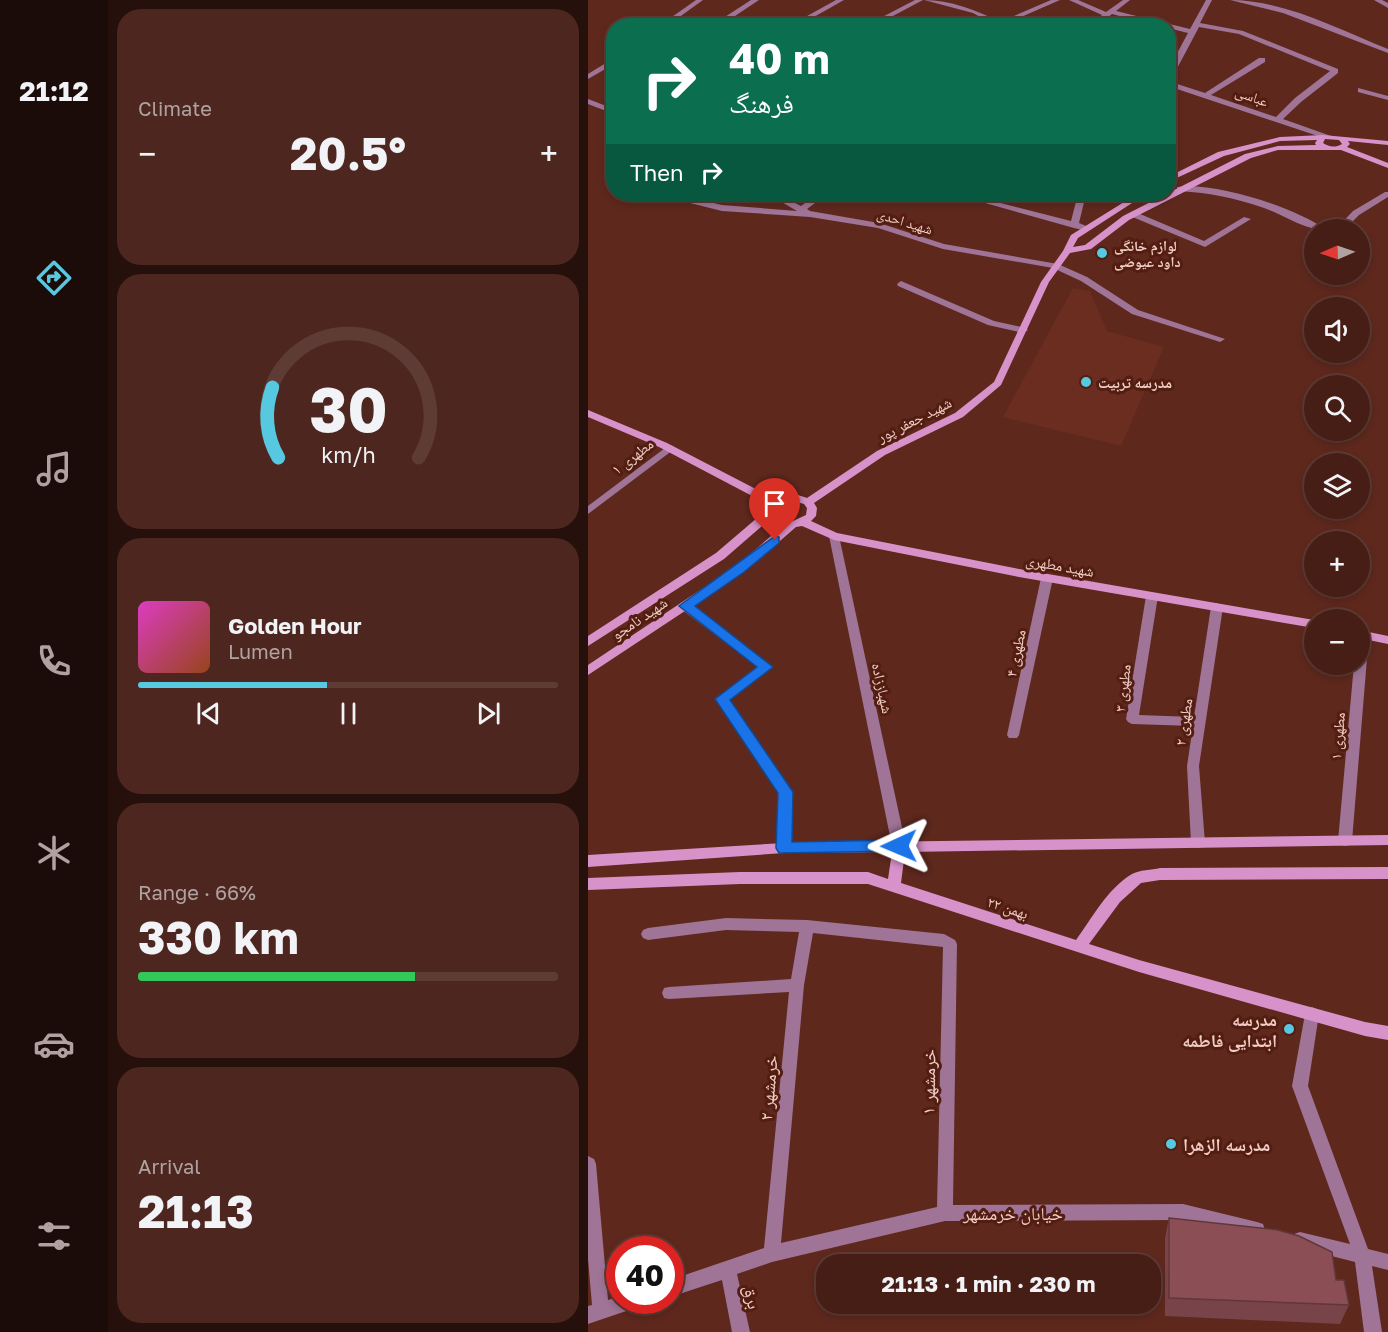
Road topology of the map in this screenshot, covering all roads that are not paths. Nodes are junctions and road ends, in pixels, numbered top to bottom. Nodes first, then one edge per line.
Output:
1 (700, 0) edge
2 (756, 0) edge
3 (841, 0) edge
4 (920, 0) edge
5 (927, 0) edge
6 (1058, 0) edge
7 (1072, 0) edge
8 (1127, 0) edge
9 (1209, 0) edge
10 (1233, 0) edge
11 (1377, 0) edge
12 (1388, 6) edge
13 (1109, 13) junction
14 (674, 18) edge
15 (727, 18) edge
16 (807, 18) edge
17 (884, 18) edge
18 (987, 18) edge
19 (1017, 18) edge
20 (1102, 18) edge
21 (1133, 18) edge
22 (1196, 24) junction
23 (1176, 27) edge
24 (1191, 31) junction
25 (1388, 51) edge
26 (1262, 60) dead end
27 (606, 65) edge
28 (1176, 67) edge
29 (588, 77) edge
30 (1176, 84) edge
31 (1361, 90) dead end
32 (1208, 94) junction
33 (1388, 98) edge
34 (588, 101) edge
35 (606, 109) edge
36 (1278, 119) junction
37 (1325, 136) junction
38 (1341, 138) junction
39 (1388, 143) edge
40 (1324, 147) junction
41 (1344, 147) junction
42 (1388, 151) edge
43 (1388, 166) edge
44 (1176, 176) edge
45 (1180, 189) junction
46 (1176, 191) edge
47 (1388, 194) edge
48 (693, 201) edge
49 (785, 201) edge
50 (816, 201) edge
51 (983, 201) edge
52 (1080, 201) edge
53 (1131, 201) edge
54 (1157, 201) edge
55 (806, 212) junction
56 (1133, 214) junction
57 (1247, 219) dead end
58 (1350, 219) edge
59 (1304, 222) edge
60 (1074, 225) junction
61 (1087, 228) junction
62 (1067, 251) junction
63 (1055, 266) junction
64 (901, 284) dead end
65 (1023, 330) junction
66 (1220, 339) dead end
67 (589, 414) edge
68 (669, 448) junction
69 (807, 502) junction
70 (774, 507) junction
71 (588, 511) edge
72 (798, 523) junction
73 (834, 536) junction
74 (1047, 578) junction
75 (1152, 596) junction
76 (686, 606) junction
77 (1217, 607) junction
78 (1304, 622) edge
79 (1370, 636) edge
80 (1388, 640) edge
81 (588, 642) edge
82 (588, 670) edge
83 (1358, 675) edge
84 (1200, 722) junction
85 (1012, 735) dead end
86 (1388, 840) edge
87 (1345, 841) junction
88 (1198, 843) junction
89 (899, 846) junction
90 (784, 848) junction
91 (588, 861) edge
92 (1388, 873) edge
93 (588, 884) edge
94 (894, 887) junction
95 (807, 926) junction
96 (648, 934) dead end
97 (1079, 947) junction
98 (797, 985) junction
99 (669, 993) dead end
100 (1312, 1014) junction
101 (1388, 1033) edge
102 (588, 1164) edge
103 (945, 1213) junction
104 (772, 1254) junction
105 (1362, 1256) junction
106 (1388, 1262) edge
107 (728, 1270) junction
108 (684, 1284) edge
109 (594, 1314) edge
110 (741, 1332) edge
111 (1373, 1332) edge

1 - 14 street
2 - 15 street
3 - 16 street
4 - 17 street
5 - 18 street
6 - 19 street
7 - 13 street
8 - 13 street
9 - 22 street
10 - 25 street
11 - 12 street
13 - 20 street
13 - 21 street
22 - 24 street
22 - 36 street
23 - 24 street
24 - 28 street
26 - 32 street
27 - 29 street
30 - 32 street, عباسی
31 - 33 street
32 - 36 street, عباسی
34 - 35 street
36 - 37 street, عباسی
37 - 38 street
37 - 40 street
37 - 44 street
38 - 39 street
38 - 41 street
40 - 41 street
40 - 45 street
41 - 42 street
41 - 43 street
45 - 46 street
45 - 59 street
47 - 58 street
48 - 55 street, شهید احدی
49 - 55 street
50 - 55 street
51 - 60 street
52 - 60 street
53 - 61 street, شهید جعفر پور
54 - 56 street
55 - 63 street, شهید احدی
56 - 57 street
56 - 62 street
60 - 61 street
61 - 62 street, شهید جعفر پور
62 - 63 street, شهید جعفر پور
63 - 65 street, شهید جعفر پور
63 - 66 street, شهید احدی
64 - 65 street
65 - 69 street, شهید جعفر پور
67 - 68 street
68 - 70 street
68 - 71 street, مطهری ۱
69 - 70 street
69 - 72 street
70 - 72 street, شهید مطهری
70 - 81 street, شهید نامجو
72 - 73 street, شهید مطهری
72 - 76 street, شهید نامجو
73 - 74 street, شهید مطهری
73 - 89 street, شهباززاده
74 - 75 street, شهید مطهری
74 - 85 street, مطهری ۴
75 - 77 street, شهید مطهری
75 - 84 street, مطهری ۳
76 - 82 street, شهید نامجو
76 - 90 street
77 - 78 street, شهید مطهری
77 - 84 street, مطهری ۲
79 - 80 street
83 - 87 street, مطهری ۱
84 - 88 street, مطهری ۲
86 - 87 street
87 - 88 street
88 - 89 street
89 - 90 street
89 - 94 street
90 - 91 street
92 - 97 street
93 - 94 street, ۲۲ بهمن
94 - 97 street, ۲۲ بهمن
95 - 96 street
95 - 98 street, خرمشهر ۲
95 - 103 street, خرمشهر ۱
97 - 100 street, ۲۲ بهمن
98 - 99 street
98 - 104 street, خرمشهر ۲
100 - 101 street, ۲۲ بهمن
100 - 105 street
102 - 109 street
103 - 104 street, خیابان خرمشهر
103 - 105 street, خیابان خرمشهر
104 - 107 street, خیابان خرمشهر
105 - 106 street, خیابان خرمشهر
105 - 111 street
107 - 108 street, خیابان خرمشهر
107 - 110 street, برق

